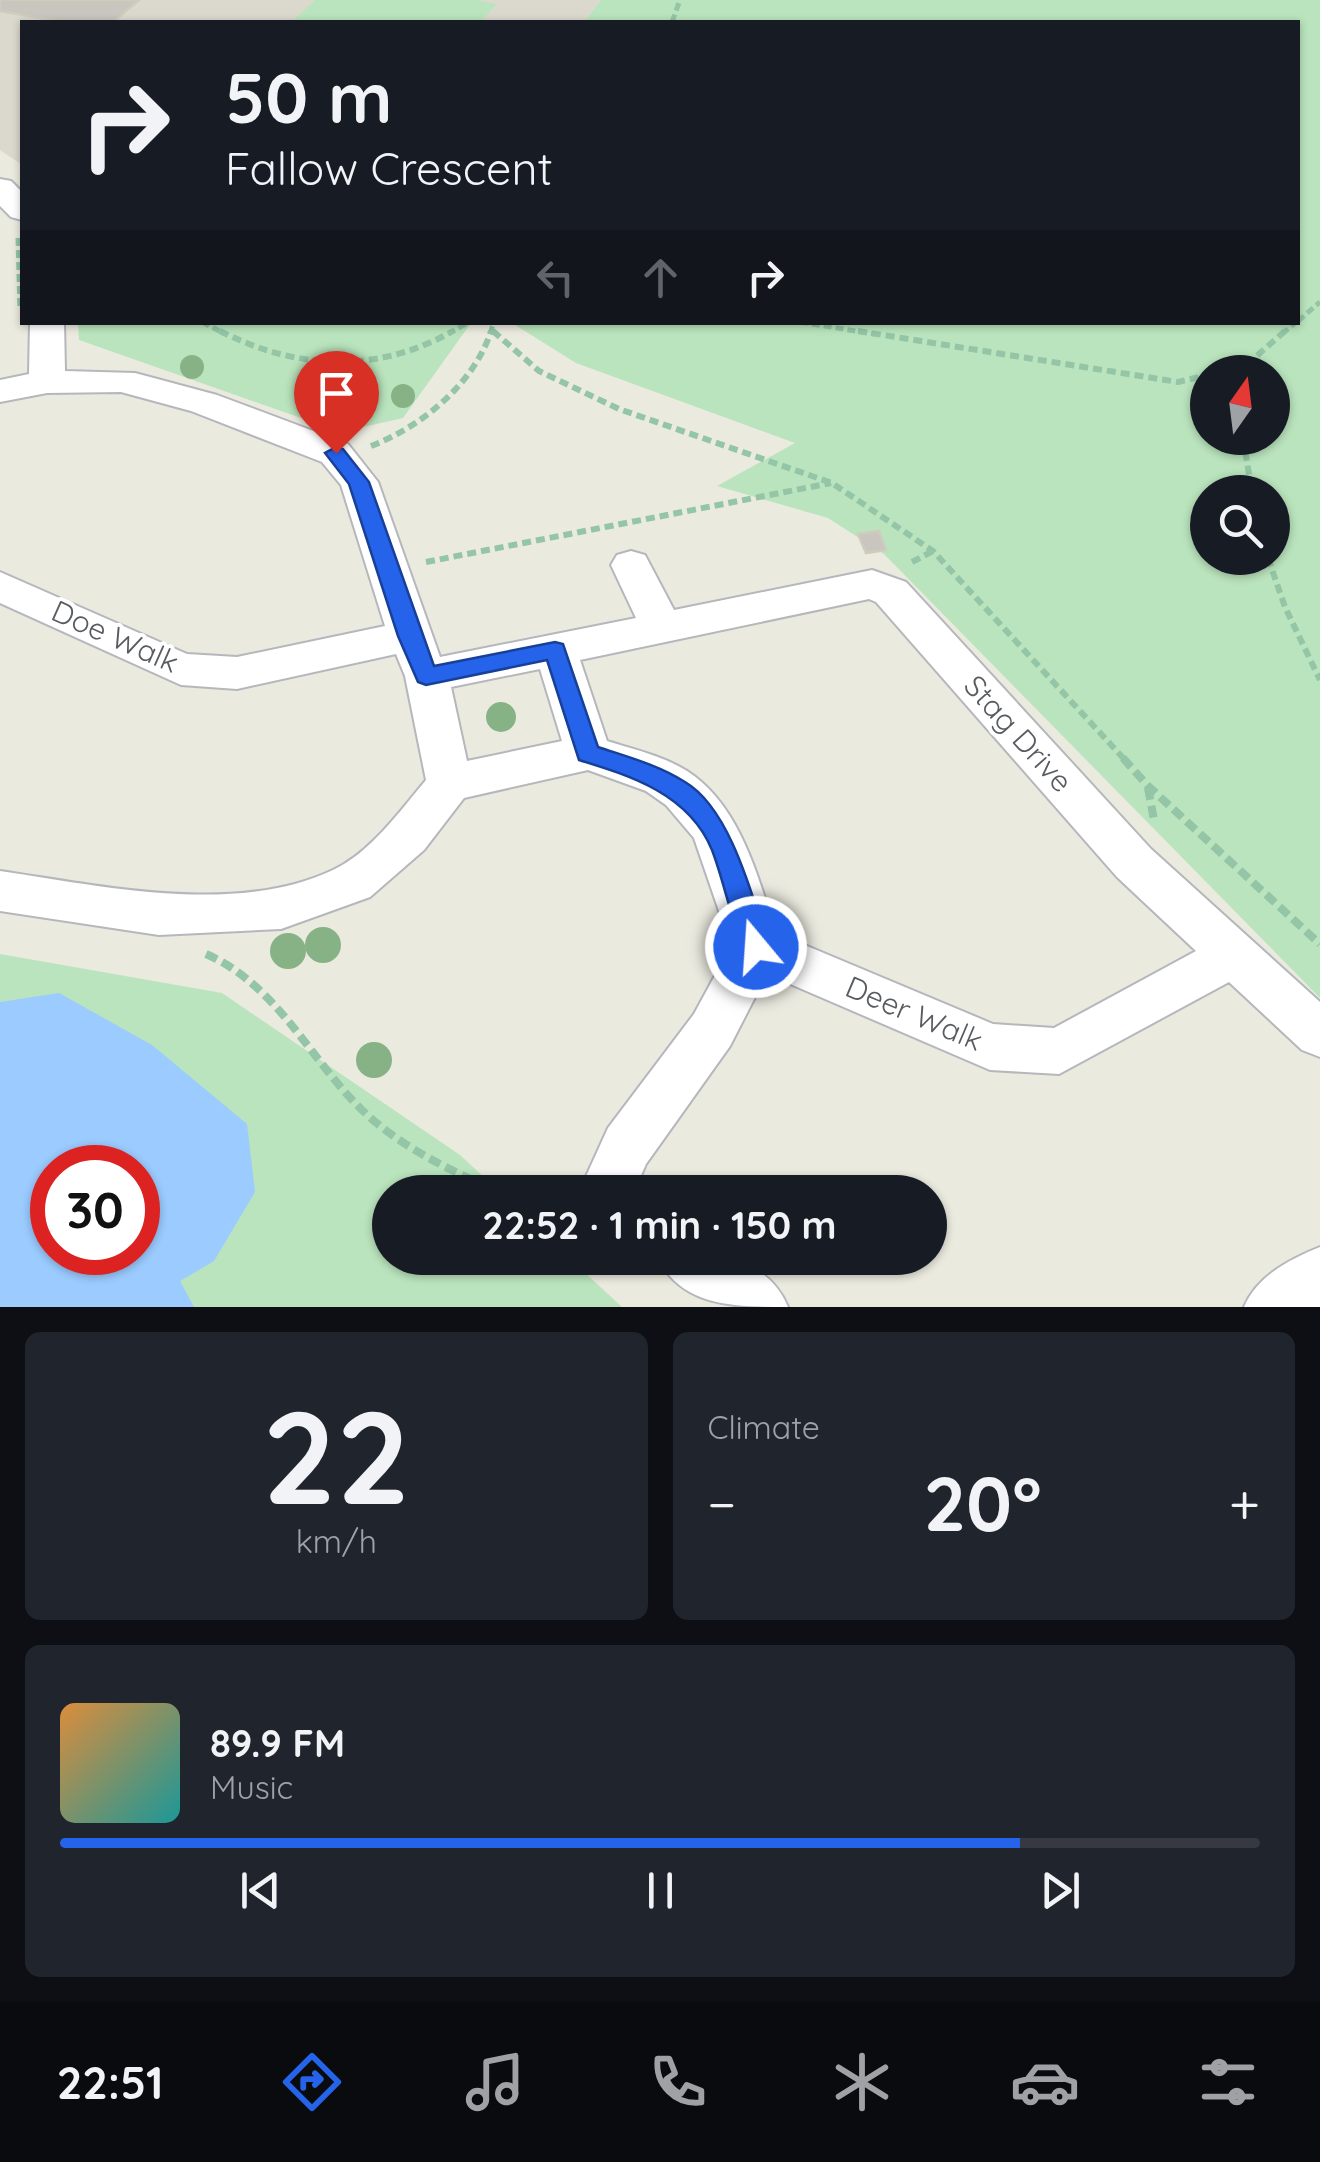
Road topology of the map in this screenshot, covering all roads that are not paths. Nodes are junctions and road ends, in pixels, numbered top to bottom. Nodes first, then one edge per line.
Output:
1 (0, 188) edge
2 (20, 208) edge
3 (46, 325) edge
4 (47, 382) junction
5 (0, 392) edge
6 (631, 565) dead end
7 (0, 586) edge
8 (662, 628) junction
9 (555, 650) junction
10 (418, 656) junction
11 (588, 753) junction
12 (449, 783) junction
13 (0, 890) edge
14 (756, 947) junction
15 (1233, 954) junction
16 (1320, 1034) edge
17 (614, 1175) edge
18 (711, 1275) edge
19 (1320, 1275) edge
20 (759, 1307) edge
21 (1273, 1307) edge

1 - 2 street
3 - 4 street
4 - 5 street
4 - 10 street
6 - 8 street
7 - 10 street, Doe Walk
8 - 9 street, Stag Drive
8 - 15 street, Stag Drive
9 - 10 street, Doe Walk
9 - 11 street
10 - 12 street
11 - 12 street
11 - 14 street
12 - 13 street
14 - 15 street, Deer Walk
14 - 17 street
15 - 16 street, Stag Drive
18 - 20 street
19 - 21 street

